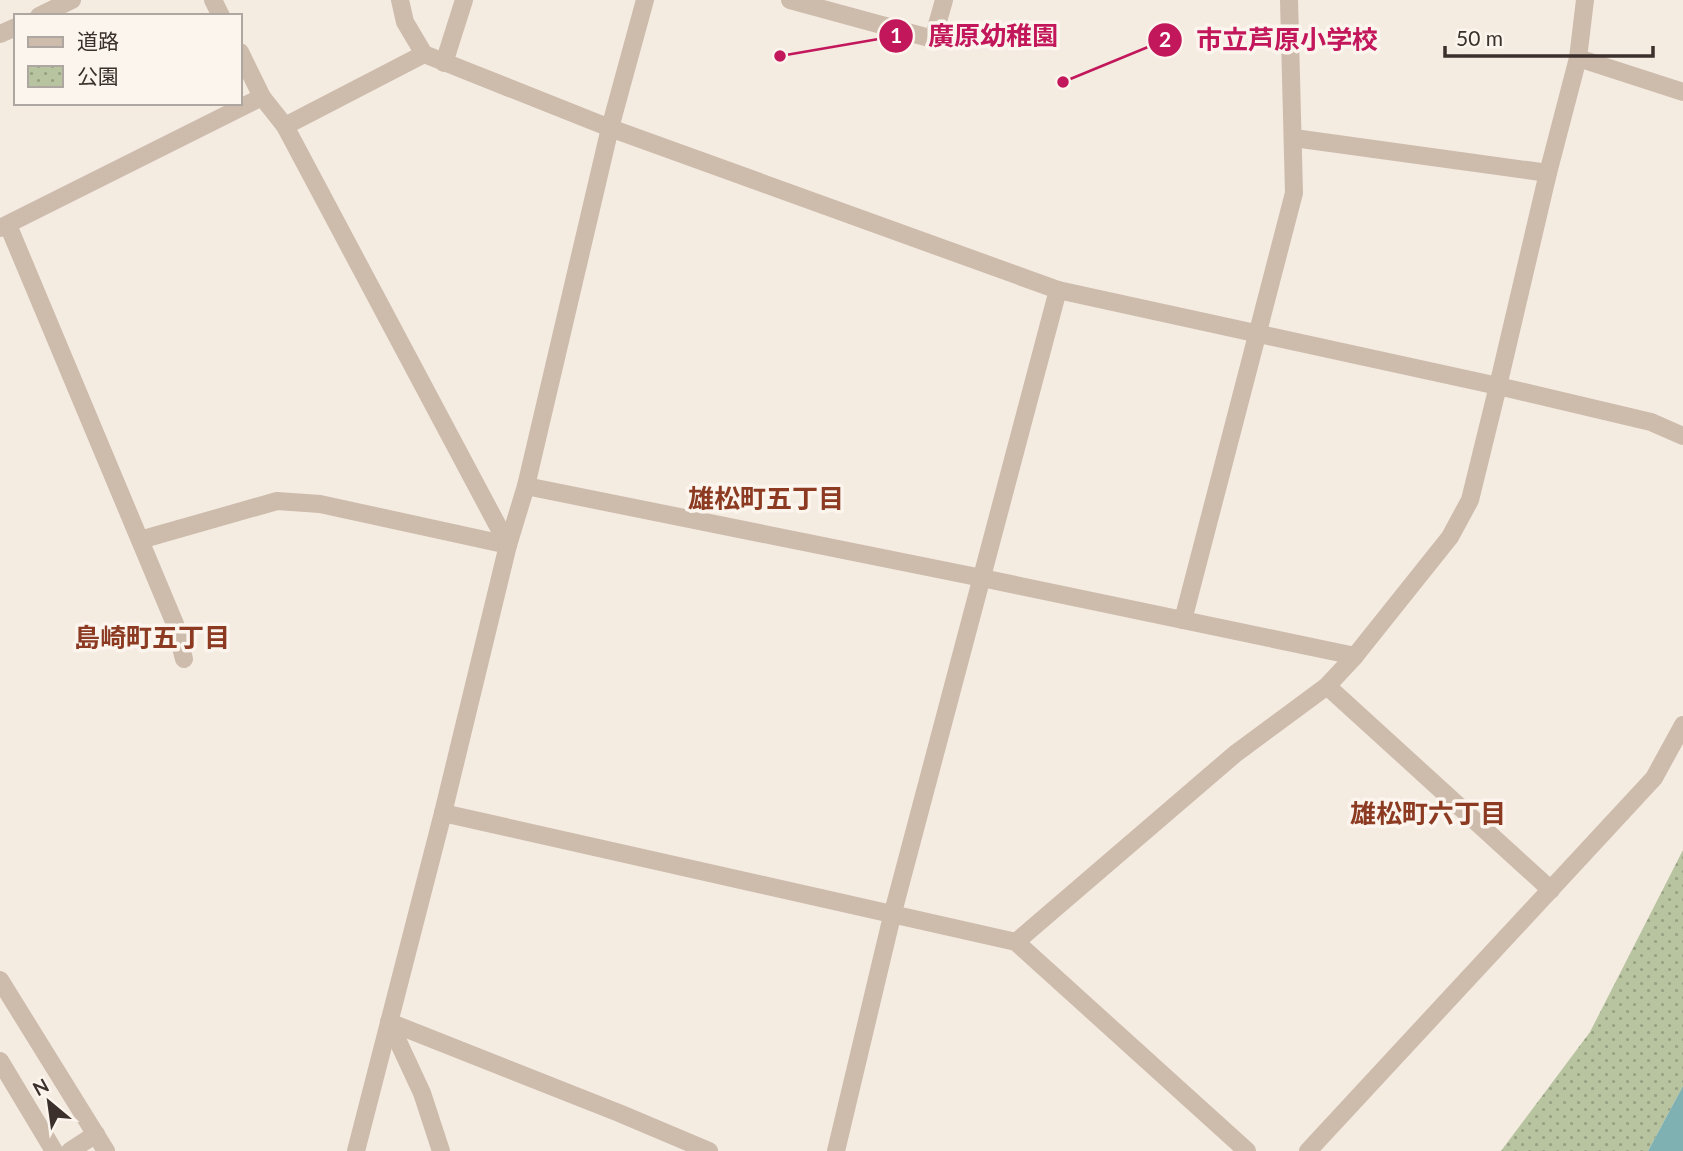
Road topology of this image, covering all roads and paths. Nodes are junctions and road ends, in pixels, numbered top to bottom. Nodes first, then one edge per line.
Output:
1 (72, 0) edge
2 (400, 0) edge
3 (464, 0) edge
4 (645, 0) edge
5 (790, 0) edge
6 (944, 0) edge
7 (1289, 0) edge
8 (1585, 0) edge
9 (43, 14) edge
10 (424, 54) junction
11 (242, 56) edge
12 (1578, 58) junction
13 (444, 62) junction
14 (1683, 92) edge
15 (262, 97) junction
16 (285, 127) junction
17 (610, 128) junction
18 (1294, 138) junction
19 (1548, 173) junction
20 (4, 227) edge
21 (1058, 290) junction
22 (1259, 335) junction
23 (1499, 386) junction
24 (1683, 436) edge
25 (526, 486) junction
26 (140, 540) junction
27 (508, 545) junction
28 (982, 578) junction
29 (1183, 620) junction
30 (1355, 656) junction
31 (184, 660) dead end
32 (1327, 687) junction
33 (1683, 725) edge
34 (443, 813) junction
35 (1551, 890) junction
36 (892, 916) junction
37 (1016, 942) junction
38 (0, 980) edge
39 (389, 1022) junction
40 (0, 1061) edge
41 (96, 1134) junction
42 (54, 1151) edge
43 (70, 1151) edge
44 (106, 1151) edge
45 (356, 1151) edge
46 (441, 1151) edge
47 (709, 1151) edge
48 (836, 1151) edge
49 (1247, 1151) edge
50 (1308, 1151) edge

1 - 9 street
2 - 10 street
3 - 13 street
4 - 17 street
5 - 6 street
7 - 18 street
8 - 12 street
10 - 13 street
10 - 16 street
11 - 15 street
12 - 14 street
12 - 19 street
13 - 17 street
15 - 16 street
15 - 20 street
16 - 27 street
17 - 21 street
17 - 25 street
18 - 19 street
18 - 22 street
19 - 23 street
20 - 26 street
21 - 22 street
21 - 28 street
22 - 23 street
22 - 29 street
23 - 24 street
23 - 30 street
25 - 27 street
25 - 28 street
26 - 27 street
26 - 31 street
27 - 34 street
28 - 29 street
28 - 36 street
29 - 30 street
30 - 32 street
32 - 35 street
32 - 37 street
33 - 35 street
34 - 36 street
34 - 39 street
35 - 50 street
36 - 37 street
36 - 48 street
37 - 49 street
38 - 41 street
39 - 45 street
39 - 46 street
39 - 47 street
40 - 42 street
41 - 43 street
41 - 44 street

